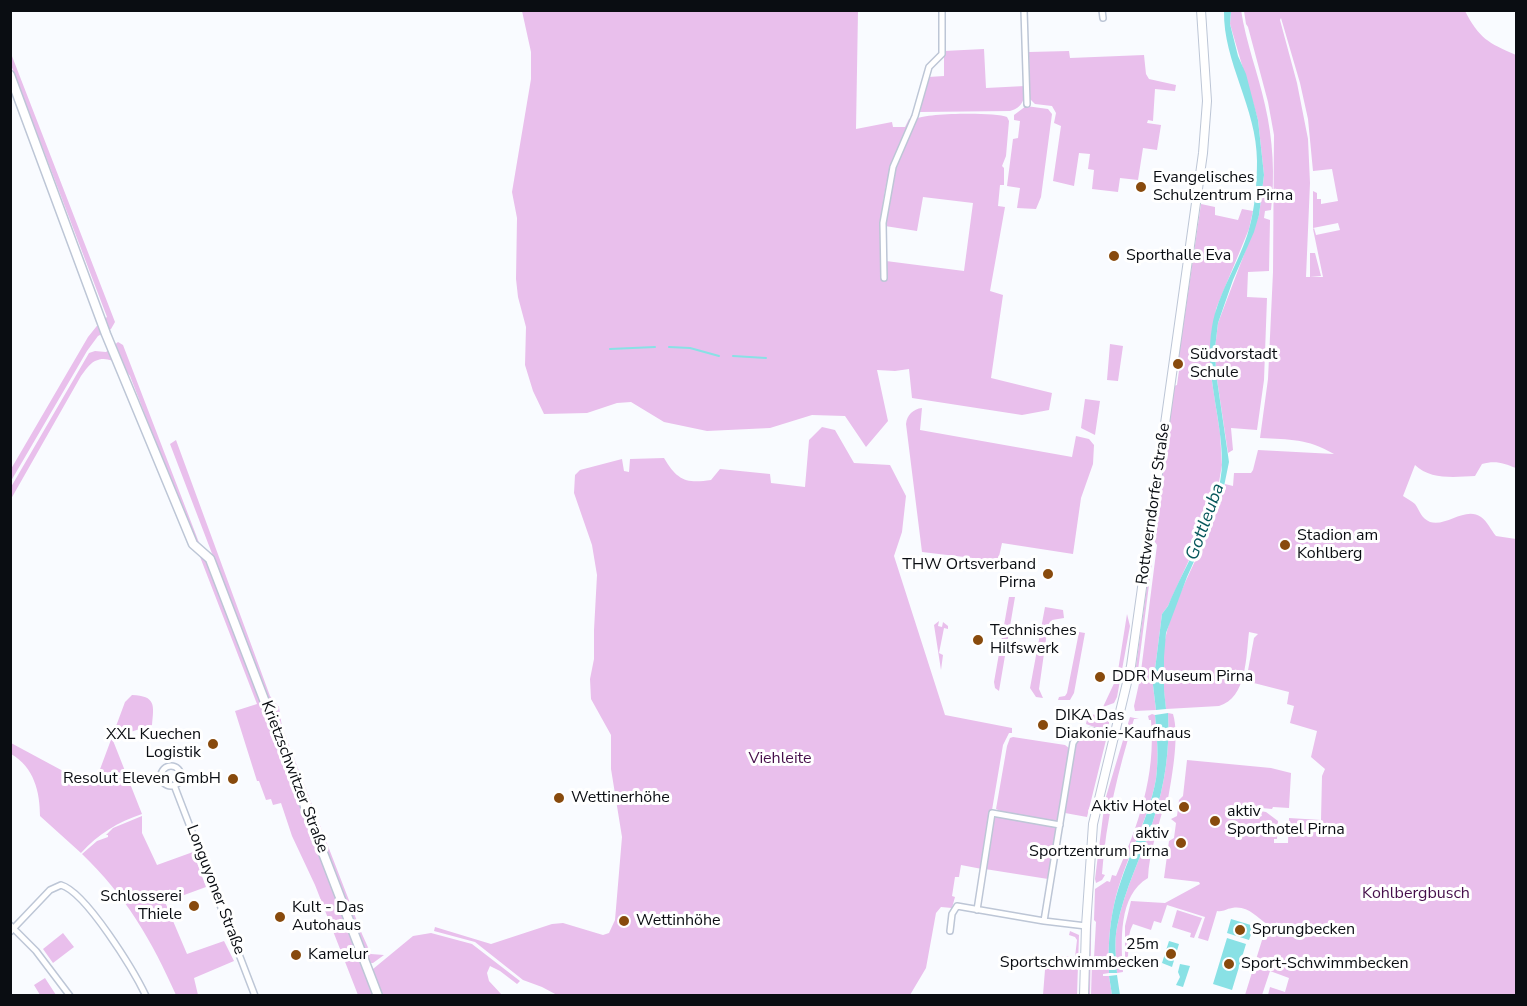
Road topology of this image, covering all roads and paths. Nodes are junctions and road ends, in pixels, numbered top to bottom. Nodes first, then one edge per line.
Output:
1 (1024, 10) edge
2 (1102, 10) edge
3 (1201, 10) edge
4 (942, 11) edge
5 (1103, 18) dead end
6 (10, 75) edge
7 (1027, 104) dead end
8 (884, 278) dead end
9 (1114, 735) junction
10 (174, 785) dead end
11 (1060, 825) junction
12 (977, 910) junction
13 (1044, 921) junction
14 (1086, 926) junction
15 (12, 928) edge
16 (950, 931) dead end
17 (70, 996) edge
18 (146, 996) edge
19 (255, 996) edge
20 (378, 996) edge
21 (1084, 996) edge

1 - 7 street
2 - 5 street
3 - 9 main road, Rottwerndorfer Straße
4 - 8 street
6 - 20 main road, Krietzschwitzer Straße
9 - 11 street
9 - 14 main road, Rottwerndorfer Straße
10 - 19 street, Longuyoner Straße
11 - 12 street
11 - 13 street
12 - 13 street
12 - 16 street
13 - 14 street
14 - 21 main road, Rottwerndorfer Straße
15 - 17 street
15 - 18 street

